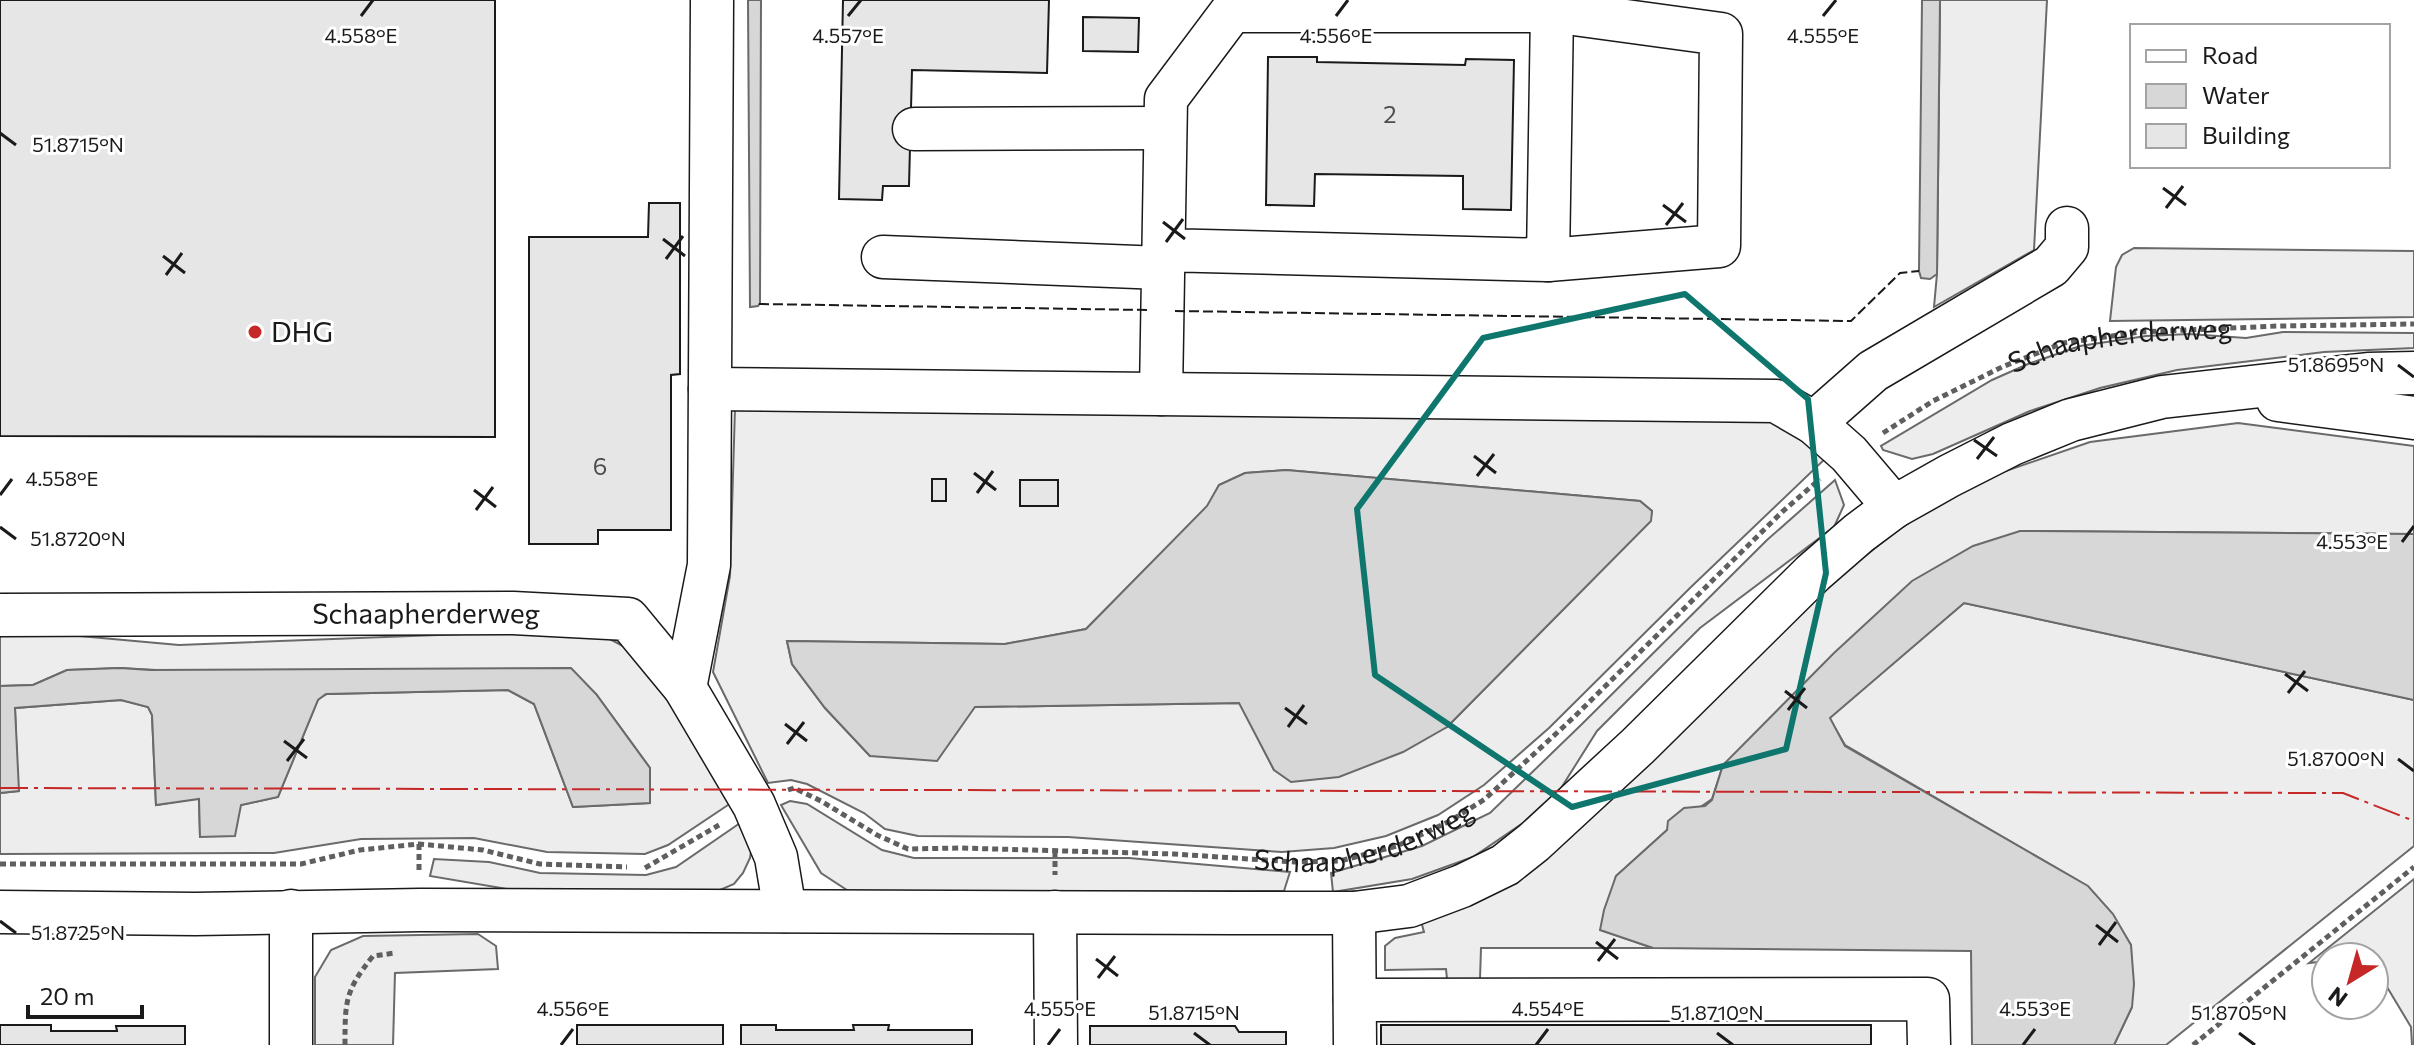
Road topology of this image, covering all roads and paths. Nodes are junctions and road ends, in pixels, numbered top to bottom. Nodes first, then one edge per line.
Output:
1 (712, 0) edge
2 (1552, 11) junction
3 (1165, 128) junction
4 (914, 129) dead end
5 (2067, 228) dead end
6 (883, 257) dead end
7 (1162, 259) junction
8 (1548, 260) junction
9 (2414, 324) edge
10 (2414, 373) edge
11 (710, 389) junction
12 (2205, 391) junction
13 (1161, 394) junction
14 (2414, 418) edge
15 (1814, 423) junction
16 (1849, 454) junction
17 (1894, 507) junction
18 (0, 615) edge
19 (685, 688) junction
20 (754, 805) junction
21 (0, 864) edge
22 (2414, 867) edge
23 (291, 911) junction
24 (785, 911) junction
25 (0, 912) edge
26 (1055, 912) junction
27 (1354, 913) junction
28 (1355, 1000) junction
29 (291, 1045) edge
30 (1056, 1045) edge
31 (1355, 1045) edge
32 (1929, 1045) edge
33 (2193, 1045) edge

1 - 11 street
2 - 3 street
2 - 8 street
2 - 8 street
3 - 4 street
3 - 7 street
5 - 15 street
6 - 7 street
7 - 8 street
7 - 13 street
9 - 16 path, Schaapherderweg
10 - 12 street, Schaapherderweg
11 - 13 street
11 - 19 street
12 - 14 street, Schaapherderweg
12 - 17 street, Schaapherderweg
13 - 15 street
15 - 16 street
16 - 17 street
16 - 20 path, Schaapherderweg
17 - 27 street, Schaapherderweg
18 - 19 street, Schaapherderweg
19 - 20 street, Schaapherderweg
20 - 21 path, Schaapherderweg
20 - 24 street, Schaapherderweg
22 - 33 path
23 - 24 street, Schaapherderweg
23 - 25 street, Schaapherderweg
23 - 29 street
24 - 26 street, Schaapherderweg
26 - 27 street, Schaapherderweg
26 - 30 street
27 - 28 street
28 - 31 street
28 - 32 street

